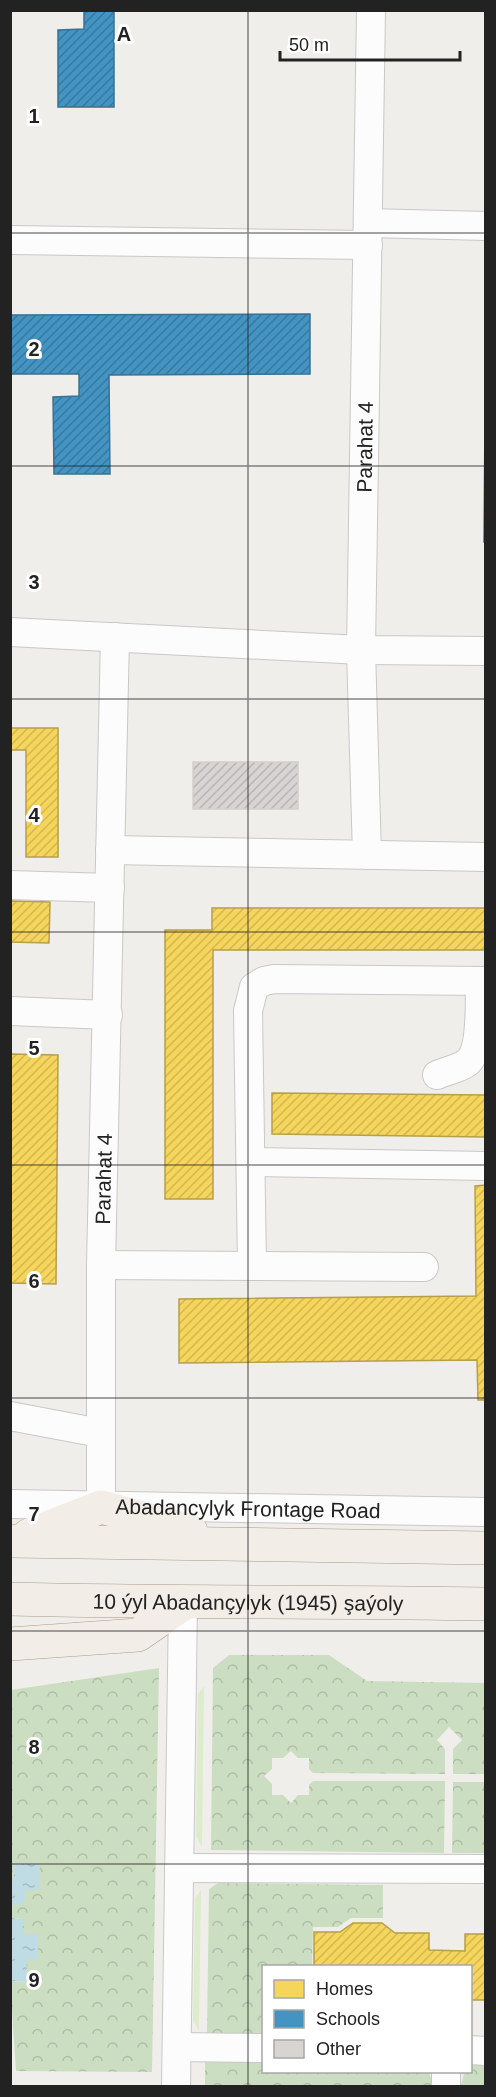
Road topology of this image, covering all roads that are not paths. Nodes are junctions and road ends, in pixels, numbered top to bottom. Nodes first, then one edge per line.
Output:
1 (371, 10) edge
2 (486, 226) edge
3 (368, 234) junction
4 (10, 240) edge
5 (10, 632) edge
6 (115, 637) junction
7 (362, 650) junction
8 (486, 651) edge
9 (110, 849) junction
10 (367, 855) junction
11 (486, 857) edge
12 (10, 885) edge
13 (110, 888) junction
14 (483, 981) edge
15 (10, 1011) edge
16 (108, 1015) junction
17 (437, 1075) dead end
18 (251, 1162) junction
19 (486, 1166) edge
20 (101, 1265) junction
21 (252, 1266) junction
22 (424, 1268) dead end
23 (10, 1416) edge
24 (100, 1433) junction
25 (10, 1504) edge
26 (100, 1507) junction
27 (486, 1512) edge
28 (12, 1540) edge
29 (239, 1544) junction
30 (486, 1548) edge
31 (10, 1599) edge
32 (183, 1604) junction
33 (486, 1604) edge
34 (10, 1644) edge
35 (179, 1868) junction
36 (486, 1869) edge
37 (177, 2048) junction
38 (262, 2048) edge
39 (176, 2086) edge

1 - 3 street, Parahat 4
2 - 3 street
3 - 4 street
3 - 7 street, Parahat 4
5 - 6 street
6 - 7 street
6 - 9 street, Parahat 4
7 - 8 street
7 - 10 street, Parahat 4
9 - 10 street
9 - 13 street, Parahat 4
10 - 11 street
12 - 13 street
13 - 16 street, Parahat 4
14 - 17 street
14 - 18 street
15 - 16 street
16 - 20 street, Parahat 4
18 - 19 street
18 - 21 street
20 - 21 street
20 - 24 street, Parahat 4
21 - 22 street
23 - 24 street
24 - 26 street, Parahat 4
25 - 26 street, Abadancylyk Frontage Road
26 - 27 street, Abadancylyk Frontage Road
26 - 28 main road
26 - 29 main road
28 - 29 main road
29 - 30 main road
31 - 32 main road, 10 ýyl Abadançylyk (1945) şaýoly
32 - 33 main road, 10 ýyl Abadançylyk (1945) şaýoly
32 - 34 main road
32 - 35 street
35 - 36 street
35 - 37 street
37 - 38 street
37 - 39 street

